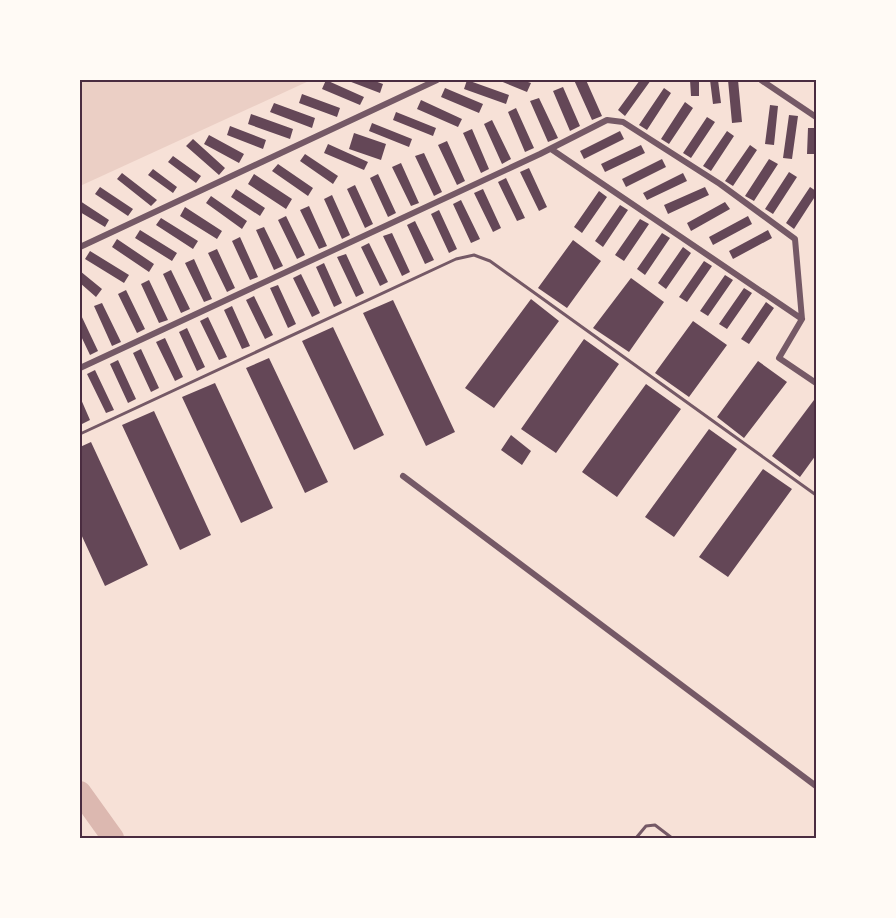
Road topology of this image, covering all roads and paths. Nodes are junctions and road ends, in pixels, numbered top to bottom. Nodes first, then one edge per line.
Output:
1 (437, 80) edge
2 (761, 80) edge
3 (816, 117) edge
4 (551, 149) junction
5 (80, 247) edge
6 (802, 319) junction
7 (80, 368) edge
8 (816, 383) edge
9 (80, 434) edge
10 (403, 476) dead end
11 (816, 495) edge
12 (816, 786) edge
13 (636, 838) edge
14 (672, 838) edge

1 - 5 street
2 - 3 street
4 - 6 street
4 - 6 street
4 - 7 street
6 - 8 street
9 - 11 lane
10 - 12 street
13 - 14 lane

